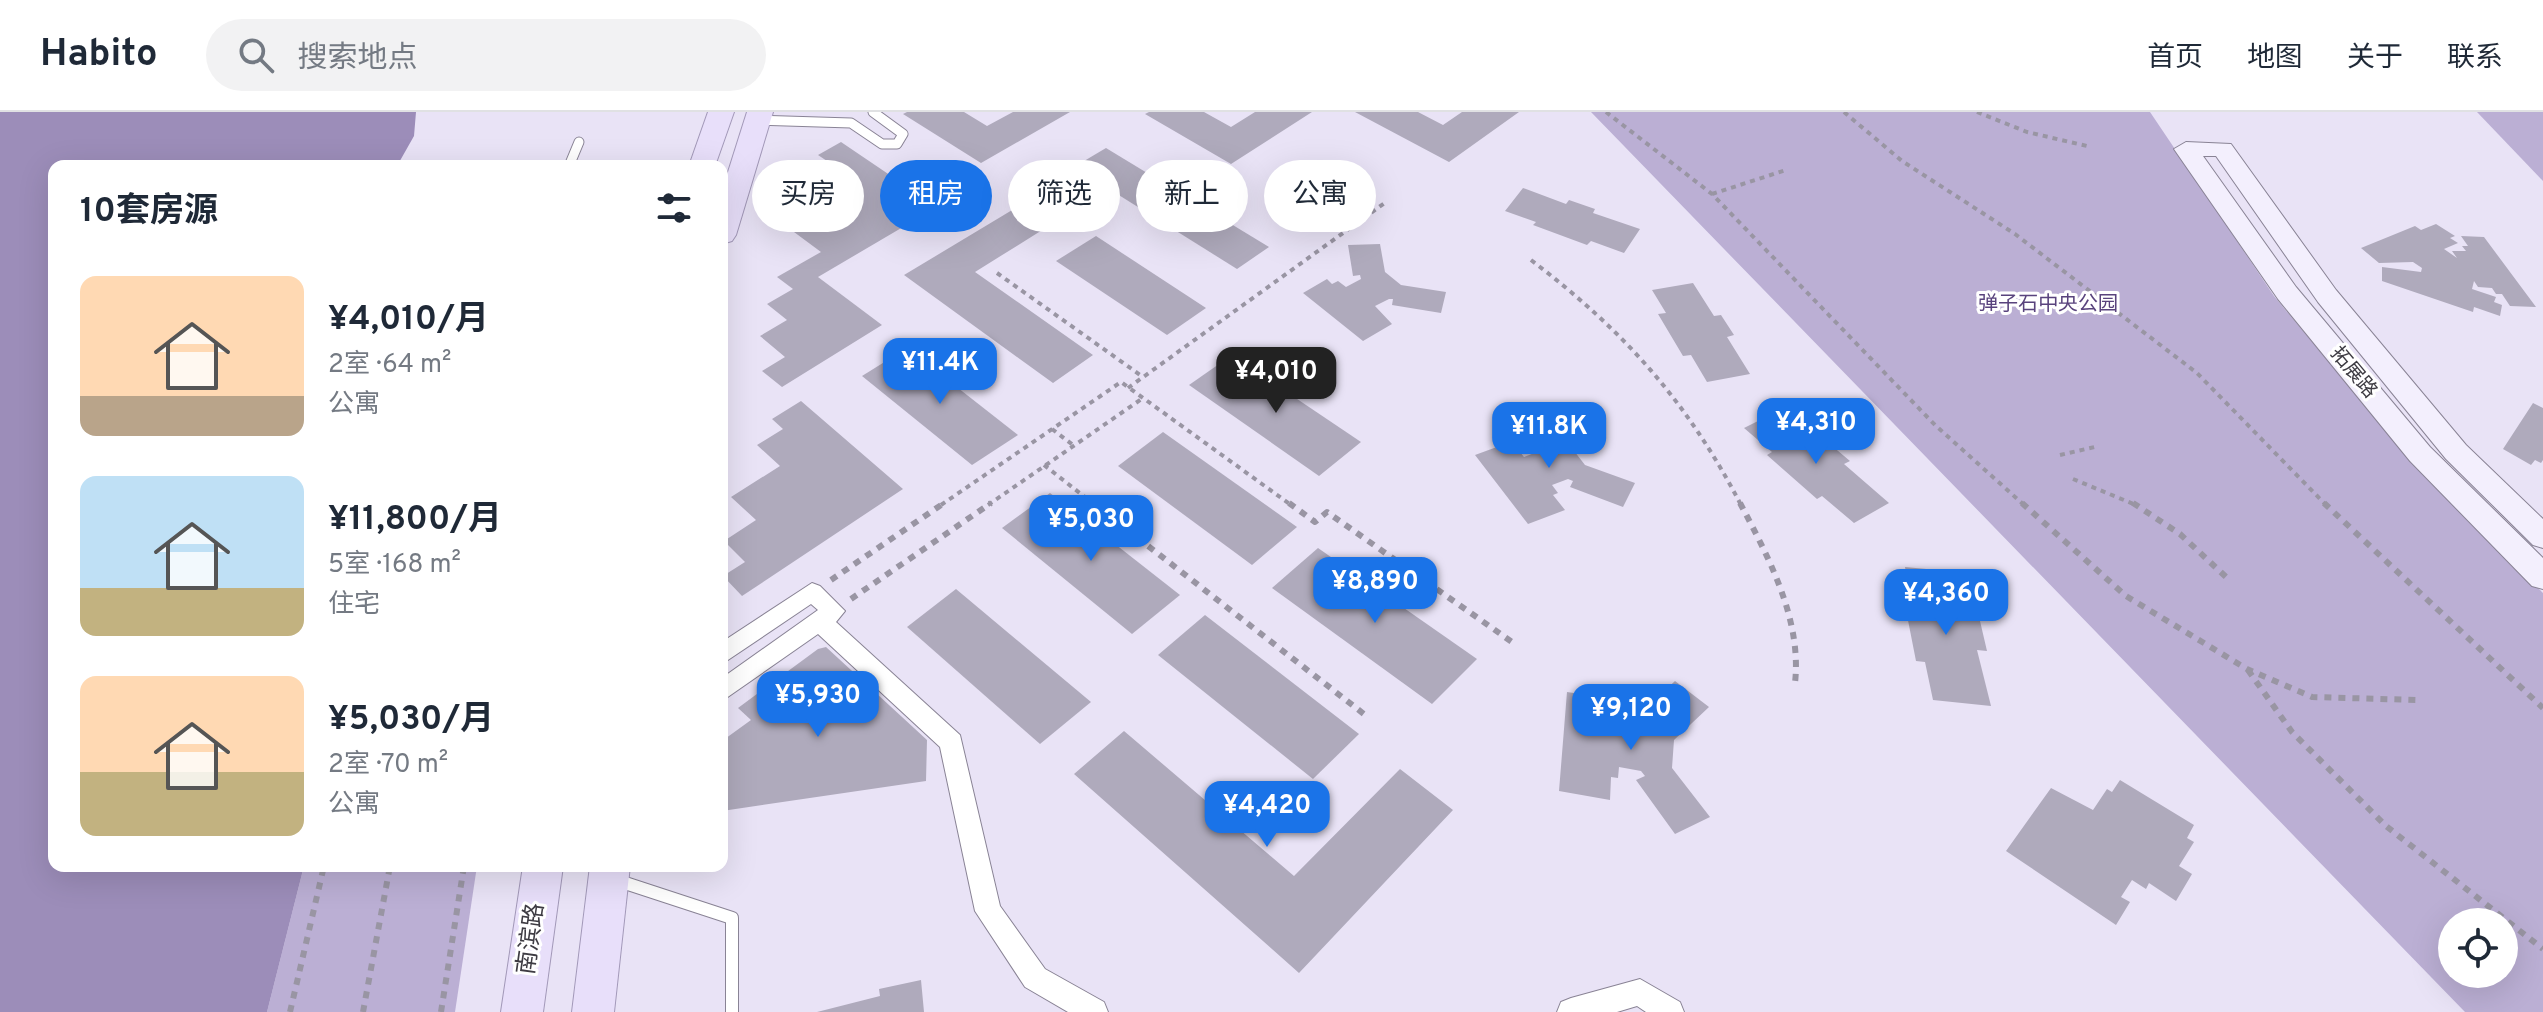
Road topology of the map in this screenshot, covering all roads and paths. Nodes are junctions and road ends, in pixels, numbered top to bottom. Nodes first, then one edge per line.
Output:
1 (721, 112) edge
2 (873, 112) edge
3 (1606, 112) edge
4 (1844, 112) edge
5 (1977, 112) edge
6 (758, 116) edge
7 (579, 142) dead end
8 (2087, 146) dead end
9 (572, 160) edge
10 (704, 160) edge
11 (1786, 170) dead end
12 (1712, 194) junction
13 (1386, 202) dead end
14 (728, 215) edge
15 (1531, 260) dead end
16 (997, 273) dead end
17 (1143, 377) junction
18 (1128, 388) junction
19 (1143, 398) junction
20 (1052, 429) junction
21 (1073, 445) junction
22 (2099, 446) dead end
23 (2060, 455) dead end
24 (1044, 465) junction
25 (2073, 479) dead end
26 (2543, 537) edge
27 (2226, 577) dead end
28 (2543, 577) edge
29 (812, 592) junction
30 (826, 616) junction
31 (1512, 642) dead end
32 (728, 650) edge
33 (2247, 669) junction
34 (1795, 683) dead end
35 (728, 687) edge
36 (2418, 700) dead end
37 (2543, 708) edge
38 (1369, 718) dead end
39 (323, 872) edge
40 (389, 872) edge
41 (463, 872) edge
42 (542, 872) edge
43 (609, 872) edge
44 (2543, 949) edge
45 (290, 1012) edge
46 (363, 1012) edge
47 (441, 1012) edge
48 (522, 1012) edge
49 (593, 1012) edge
50 (732, 1012) edge
51 (1094, 1012) edge
52 (1571, 1012) edge
53 (1670, 1012) edge

1 - 10 main road
2 - 6 lane
3 - 12 path
4 - 37 path
5 - 8 path
6 - 14 main road
7 - 9 lane
11 - 12 path
12 - 33 path
13 - 17 path
15 - 34 path
16 - 17 path
17 - 18 path
18 - 19 path
18 - 20 path
19 - 21 path
19 - 31 path
20 - 21 path
20 - 29 path
21 - 24 path
22 - 23 path
24 - 30 path
24 - 38 path
25 - 27 path
26 - 28 main road, 拓展路
29 - 30 street
29 - 32 street
30 - 35 street
30 - 51 street
33 - 36 path
33 - 44 path
39 - 45 path
40 - 46 path
41 - 47 path
42 - 48 main road, 南滨路
43 - 49 main road
43 - 50 lane
52 - 53 street

